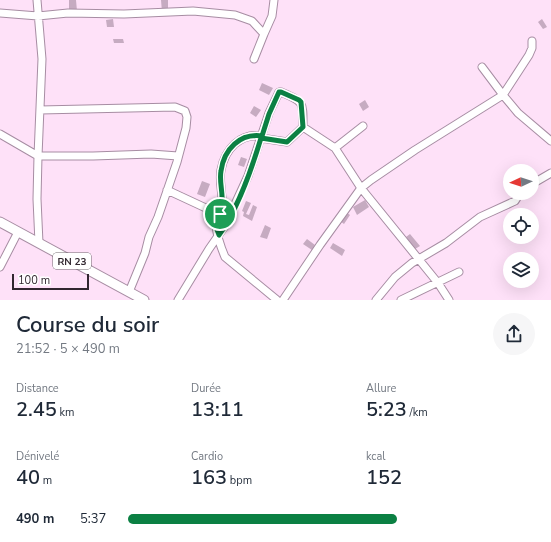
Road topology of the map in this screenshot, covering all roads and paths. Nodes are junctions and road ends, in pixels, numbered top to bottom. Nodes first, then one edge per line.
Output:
1 (37, 0) edge
2 (274, 0) edge
3 (0, 13) edge
4 (38, 16) junction
5 (264, 34) junction
6 (532, 41) dead end
7 (254, 59) dead end
8 (482, 67) dead end
9 (502, 95) junction
10 (40, 110) junction
11 (363, 126) dead end
12 (303, 127) junction
13 (0, 134) edge
14 (261, 137) junction
15 (551, 141) edge
16 (335, 148) junction
17 (38, 156) junction
18 (178, 156) junction
19 (551, 173) edge
20 (539, 180) edge
21 (361, 188) junction
22 (167, 190) junction
23 (516, 200) edge
24 (220, 214) junction
25 (228, 218) junction
26 (0, 222) edge
27 (18, 232) junction
28 (219, 235) junction
29 (39, 243) junction
30 (418, 259) junction
31 (0, 267) edge
32 (459, 272) dead end
33 (438, 283) junction
34 (129, 292) junction
35 (144, 300) edge
36 (178, 300) edge
37 (277, 300) edge
38 (283, 300) edge
39 (376, 300) edge
40 (401, 300) edge
41 (449, 300) edge

1 - 4 street
2 - 5 street
3 - 4 street
4 - 5 street
4 - 10 street
5 - 7 street
6 - 9 street
8 - 9 street
9 - 15 street
9 - 21 street
10 - 17 street
10 - 18 street
11 - 16 street
12 - 14 street
12 - 14 street
12 - 16 street
13 - 17 street
14 - 24 street
14 - 25 street
16 - 21 street
17 - 18 street
17 - 29 street
18 - 22 street
19 - 20 street
21 - 30 street
21 - 38 street
22 - 24 street
22 - 34 street
23 - 30 street
24 - 25 street
24 - 28 street
25 - 28 street
26 - 27 main road, RN 23
27 - 29 main road, RN 23
27 - 31 street
28 - 36 street
28 - 37 street
29 - 34 main road, RN 23
30 - 33 street
30 - 39 street
32 - 33 street
33 - 40 street
33 - 41 street
34 - 35 main road, RN 23

